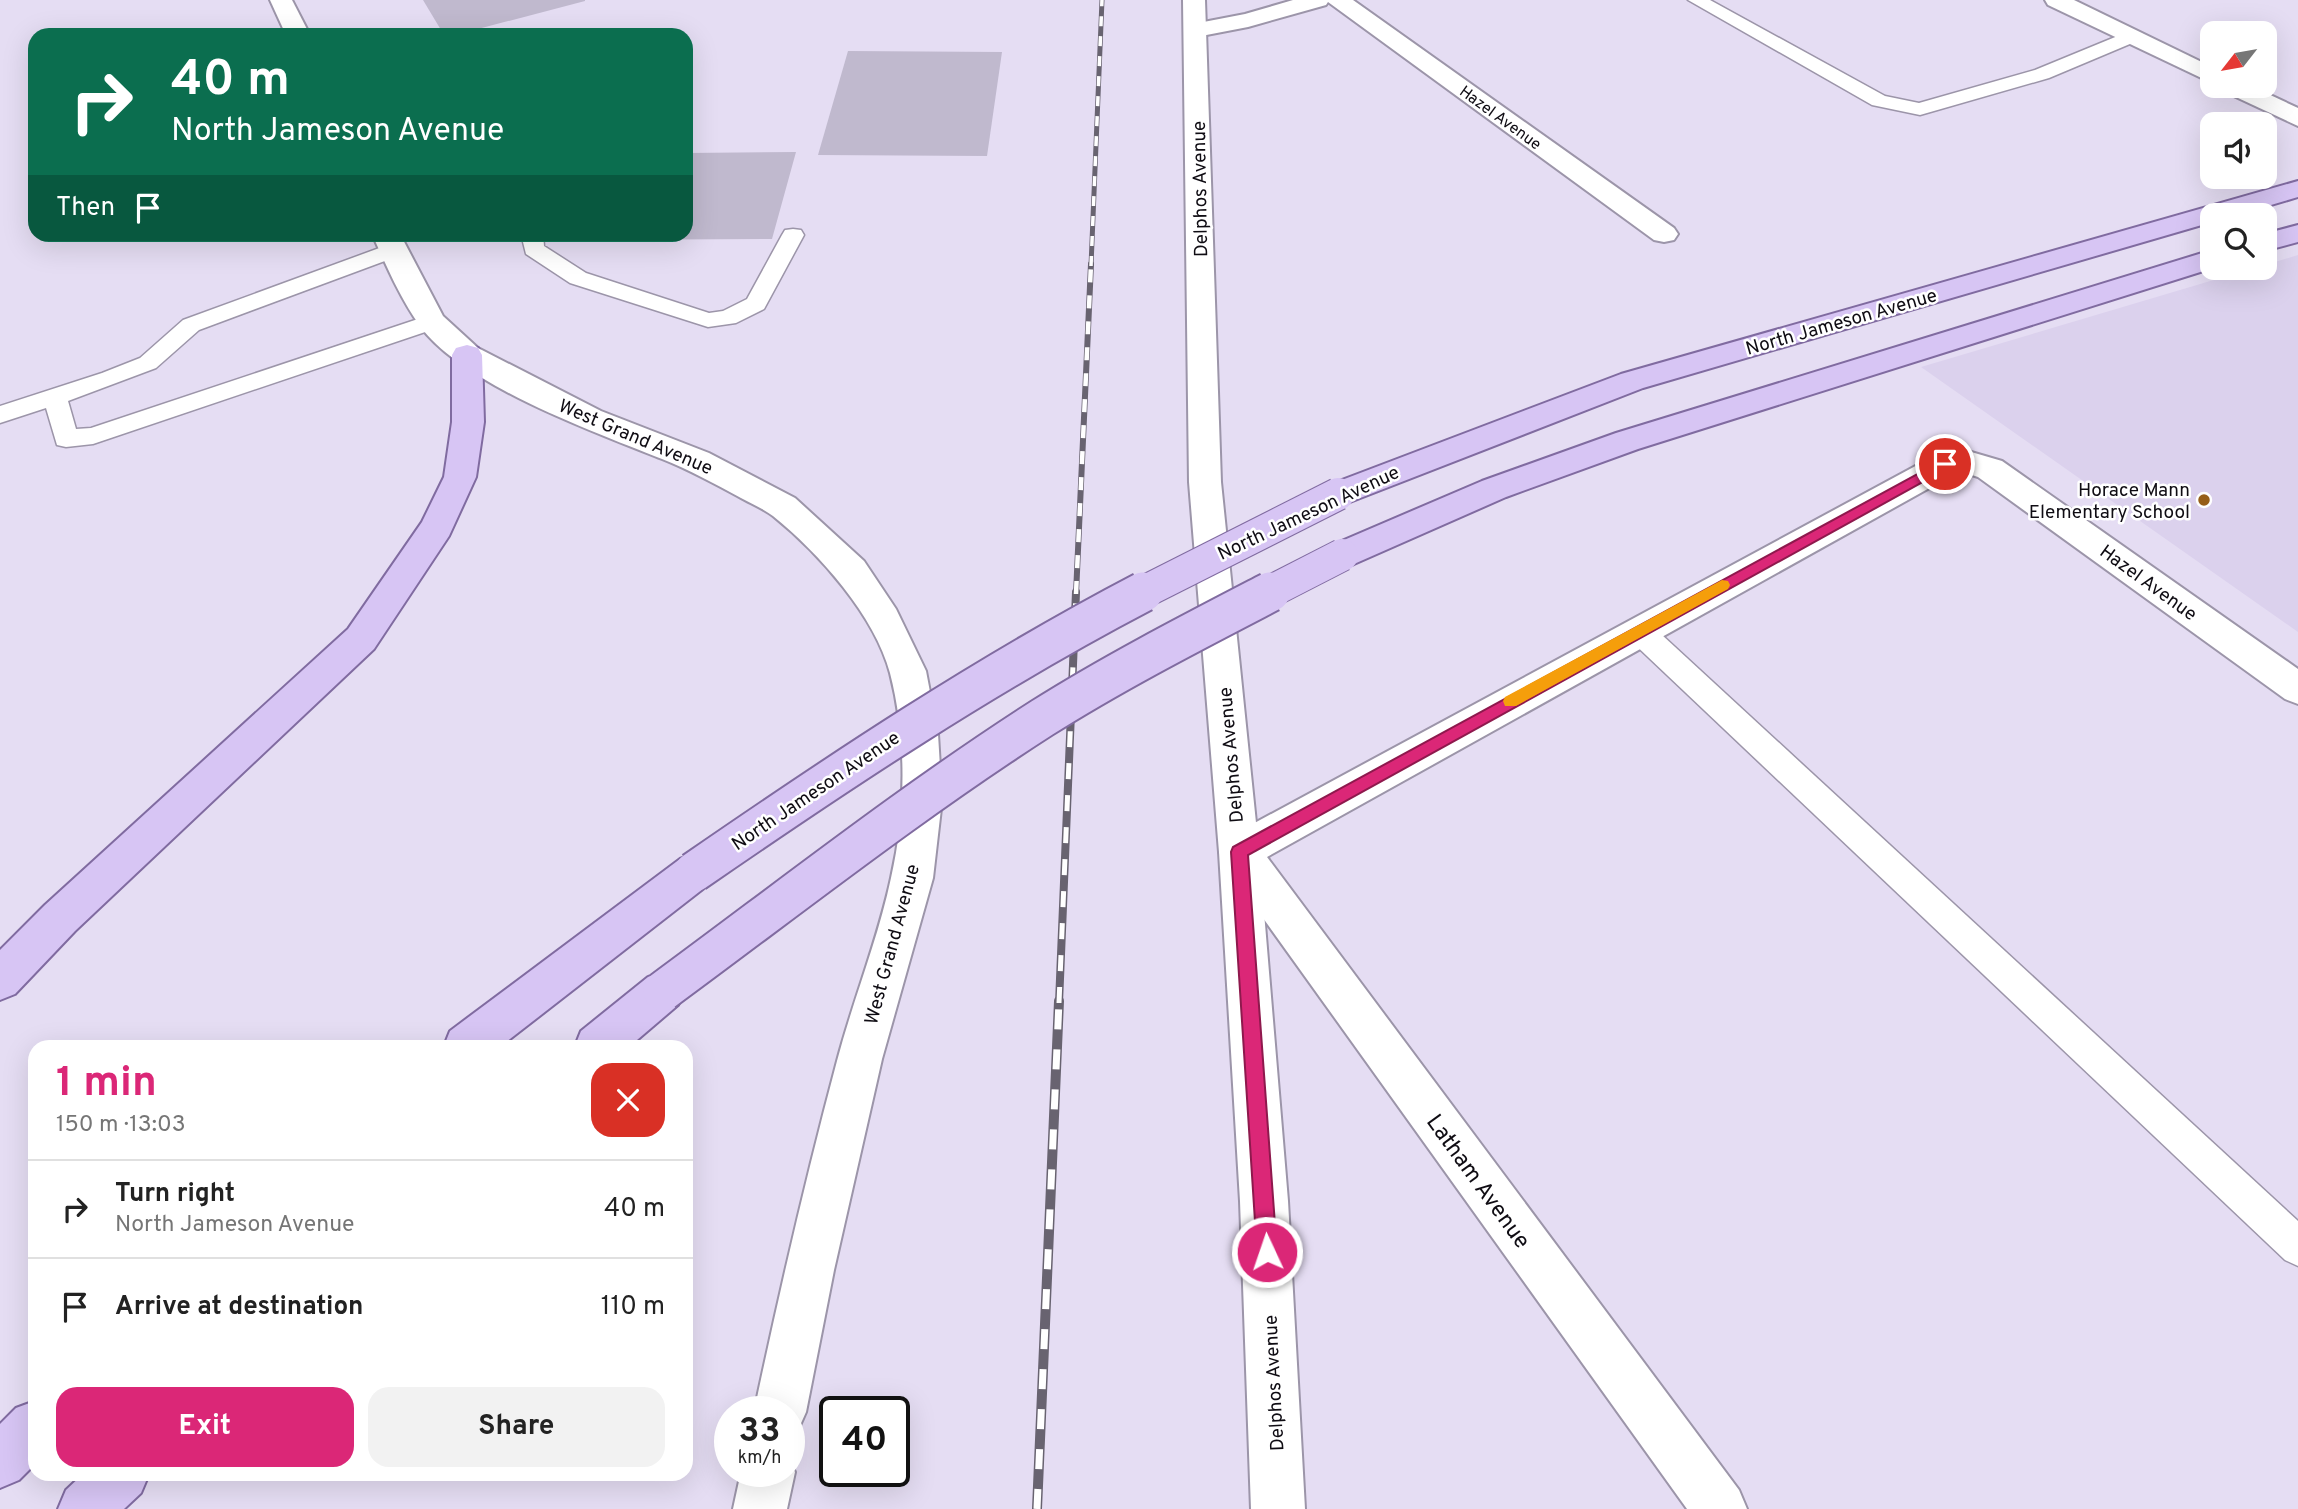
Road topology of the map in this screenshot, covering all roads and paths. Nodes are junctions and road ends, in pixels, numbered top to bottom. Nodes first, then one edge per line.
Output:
1 (281, 0) edge
2 (1318, 0) edge
3 (1338, 0) edge
4 (1698, 0) edge
5 (2056, 0) edge
6 (1195, 15) edge
7 (295, 28) edge
8 (2131, 37) junction
9 (2200, 70) edge
10 (2257, 98) edge
11 (2298, 118) edge
12 (2298, 189) edge
13 (2298, 233) edge
14 (1664, 234) dead end
15 (793, 235) dead end
16 (2277, 239) edge
17 (389, 242) edge
18 (533, 242) edge
19 (2200, 263) edge
20 (432, 322) junction
21 (467, 355) junction
22 (55, 397) junction
23 (0, 415) edge
24 (1639, 631) junction
25 (2298, 689) edge
26 (1239, 852) junction
27 (0, 980) edge
28 (474, 1040) edge
29 (604, 1040) edge
30 (2298, 1247) edge
31 (783, 1396) edge
32 (28, 1434) edge
33 (0, 1461) edge
34 (115, 1481) edge
35 (765, 1487) edge
36 (85, 1509) edge
37 (760, 1509) edge
38 (1278, 1509) edge
39 (1720, 1509) edge

1 - 7 street
2 - 6 street
3 - 14 street, Hazel Avenue
4 - 8 lane
5 - 8 street
6 - 26 street, Delphos Avenue
8 - 9 street
10 - 11 street
12 - 28 main road, North Jameson Avenue, bridge
13 - 16 main road
15 - 18 lane
17 - 20 street, West Grand Avenue
17 - 22 lane
19 - 29 main road, bridge
20 - 21 street, West Grand Avenue
20 - 22 lane
21 - 27 main road
21 - 31 street, West Grand Avenue
22 - 23 lane
24 - 25 street, Hazel Avenue
24 - 26 street
24 - 30 lane
26 - 38 street, Delphos Avenue
26 - 39 street, Latham Avenue
32 - 33 main road
34 - 36 main road
35 - 37 street

